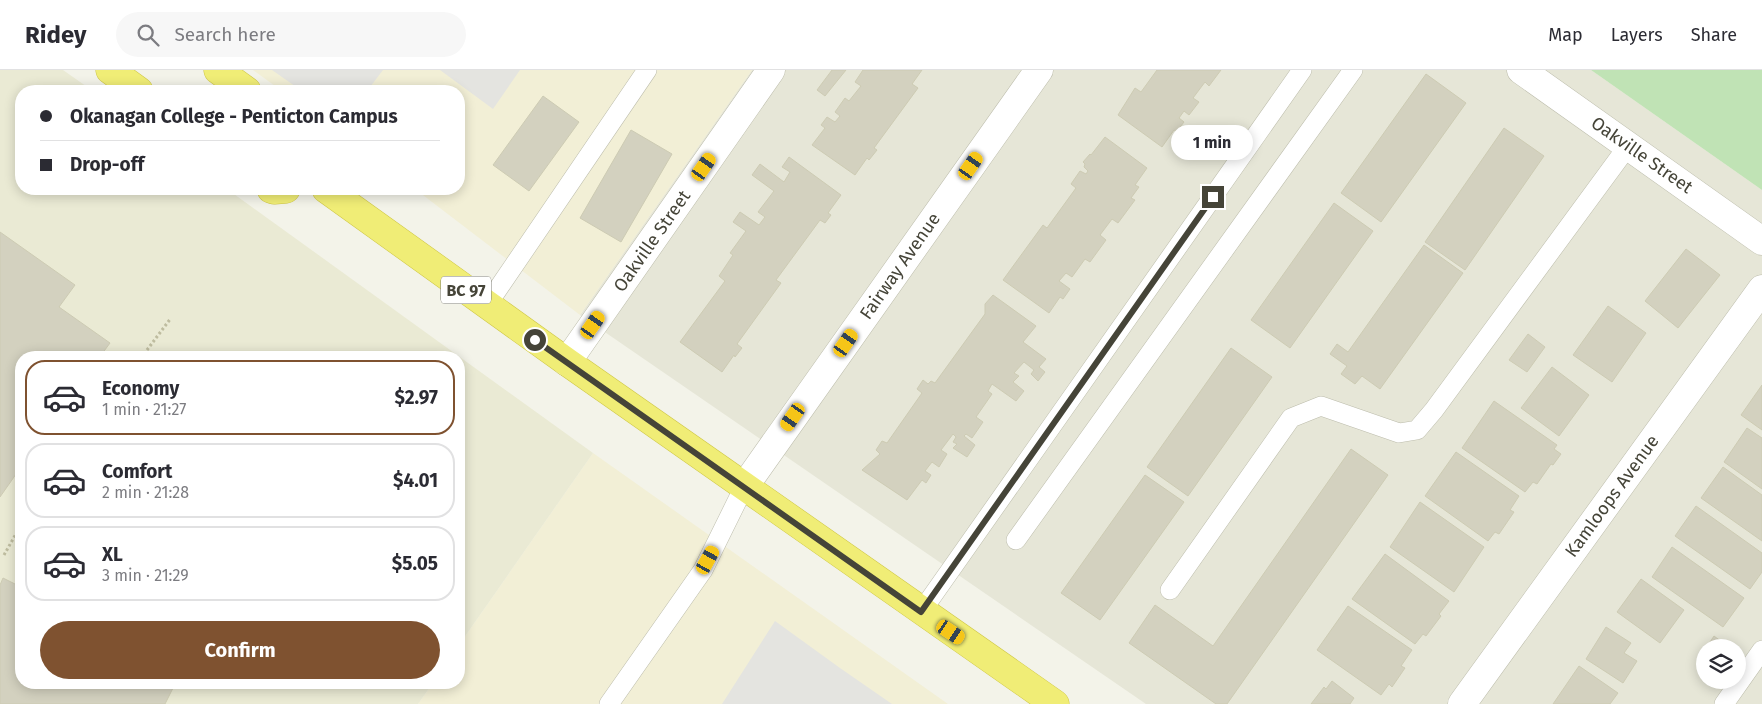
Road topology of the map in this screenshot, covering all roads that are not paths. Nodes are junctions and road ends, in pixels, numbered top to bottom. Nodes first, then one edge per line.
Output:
1 (110, 70) edge
2 (218, 70) edge
3 (646, 70) edge
4 (772, 70) edge
5 (1039, 70) edge
6 (1302, 70) edge
7 (1353, 70) edge
8 (1521, 70) edge
9 (131, 85) edge
10 (239, 85) edge
11 (1628, 146) junction
12 (334, 195) edge
13 (1762, 241) edge
14 (1762, 289) edge
15 (488, 305) junction
16 (567, 362) junction
17 (744, 488) junction
18 (1016, 540) dead end
19 (1170, 590) dead end
20 (921, 612) junction
21 (1762, 650) edge
22 (609, 704) edge
23 (1055, 704) edge
24 (1462, 704) edge
25 (1724, 704) edge

1 - 9 highway
2 - 10 highway
3 - 15 lane
4 - 16 street, Oakville Street
5 - 17 street, Fairway Avenue
6 - 20 lane
7 - 18 lane
8 - 11 street, Oakville Street
11 - 13 street, Oakville Street
11 - 19 lane
12 - 15 highway, BC 97
14 - 24 street, Kamloops Avenue
15 - 16 highway, BC 97
16 - 17 highway, BC 97
17 - 20 highway, BC 97
17 - 22 lane
20 - 23 highway, BC 97
21 - 25 lane

